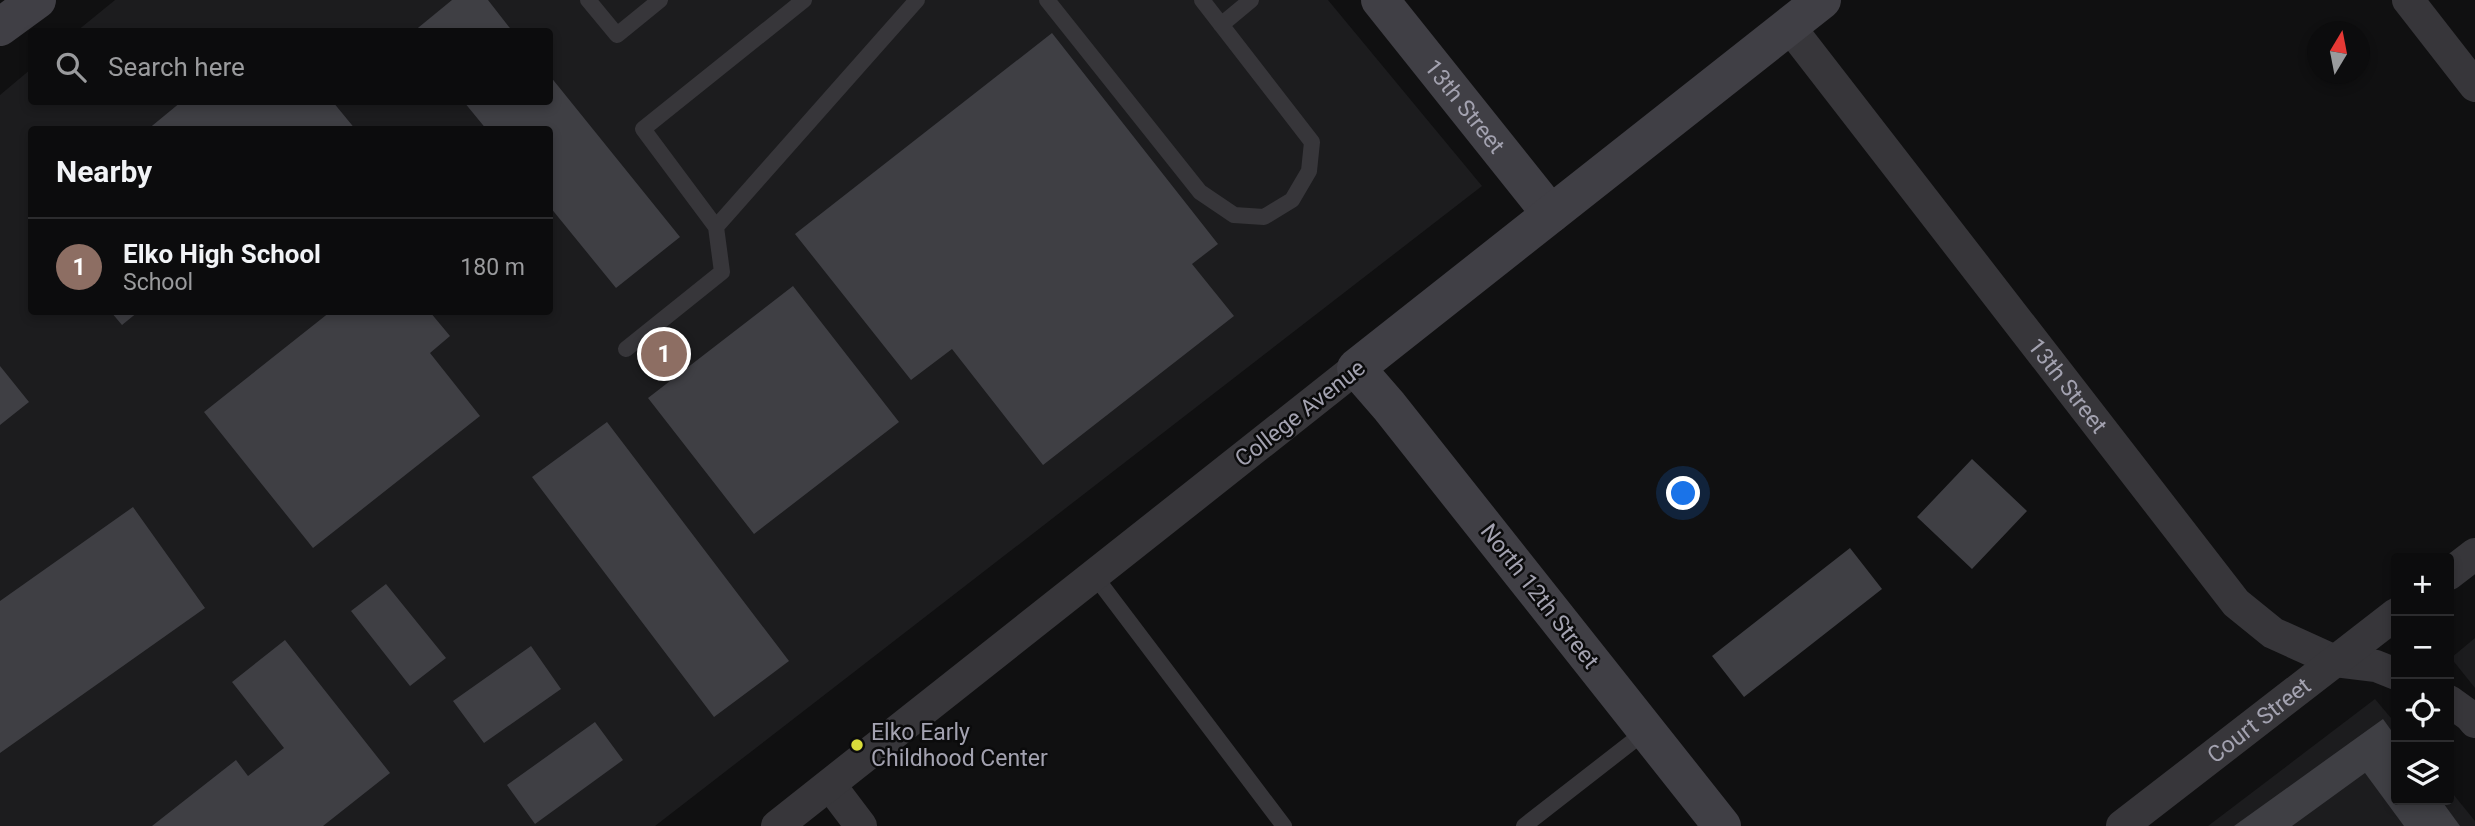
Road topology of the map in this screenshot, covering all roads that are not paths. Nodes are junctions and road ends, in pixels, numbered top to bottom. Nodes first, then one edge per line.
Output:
1 (37, 0) edge
2 (588, 0) edge
3 (660, 0) edge
4 (804, 0) edge
5 (917, 0) edge
6 (1047, 0) edge
7 (1202, 0) edge
8 (1251, 0) edge
9 (1380, 0) edge
10 (1822, 0) edge
11 (2408, 0) edge
12 (1221, 24) junction
13 (1789, 26) junction
14 (0, 27) edge
15 (2475, 86) edge
16 (1551, 214) junction
17 (716, 227) junction
18 (626, 349) dead end
19 (1356, 368) junction
20 (2475, 554) edge
21 (2454, 570) edge
22 (1094, 575) junction
23 (2393, 616) edge
24 (2335, 661) junction
25 (2391, 672) edge
26 (2454, 705) edge
27 (2475, 722) edge
28 (1646, 731) junction
29 (830, 785) junction
30 (777, 826) edge
31 (861, 826) edge
32 (1284, 826) edge
33 (1524, 826) edge
34 (1722, 826) edge
35 (2122, 826) edge

1 - 14 street
2 - 3 lane
4 - 17 lane
5 - 17 lane
6 - 12 lane
7 - 12 lane
8 - 12 lane
9 - 16 street, 13th Street
10 - 13 street, College Avenue
11 - 15 street
13 - 16 street, College Avenue
13 - 24 street, 13th Street
16 - 19 street, College Avenue
17 - 18 lane
19 - 22 street, College Avenue
19 - 28 street, North 12th Street
20 - 21 street
22 - 29 street, College Avenue
22 - 32 lane
23 - 24 street, Court Street
24 - 25 street, 13th Street
24 - 35 street, Court Street
26 - 27 street
28 - 33 lane
28 - 34 street, North 12th Street
29 - 30 street, College Avenue
29 - 31 street

